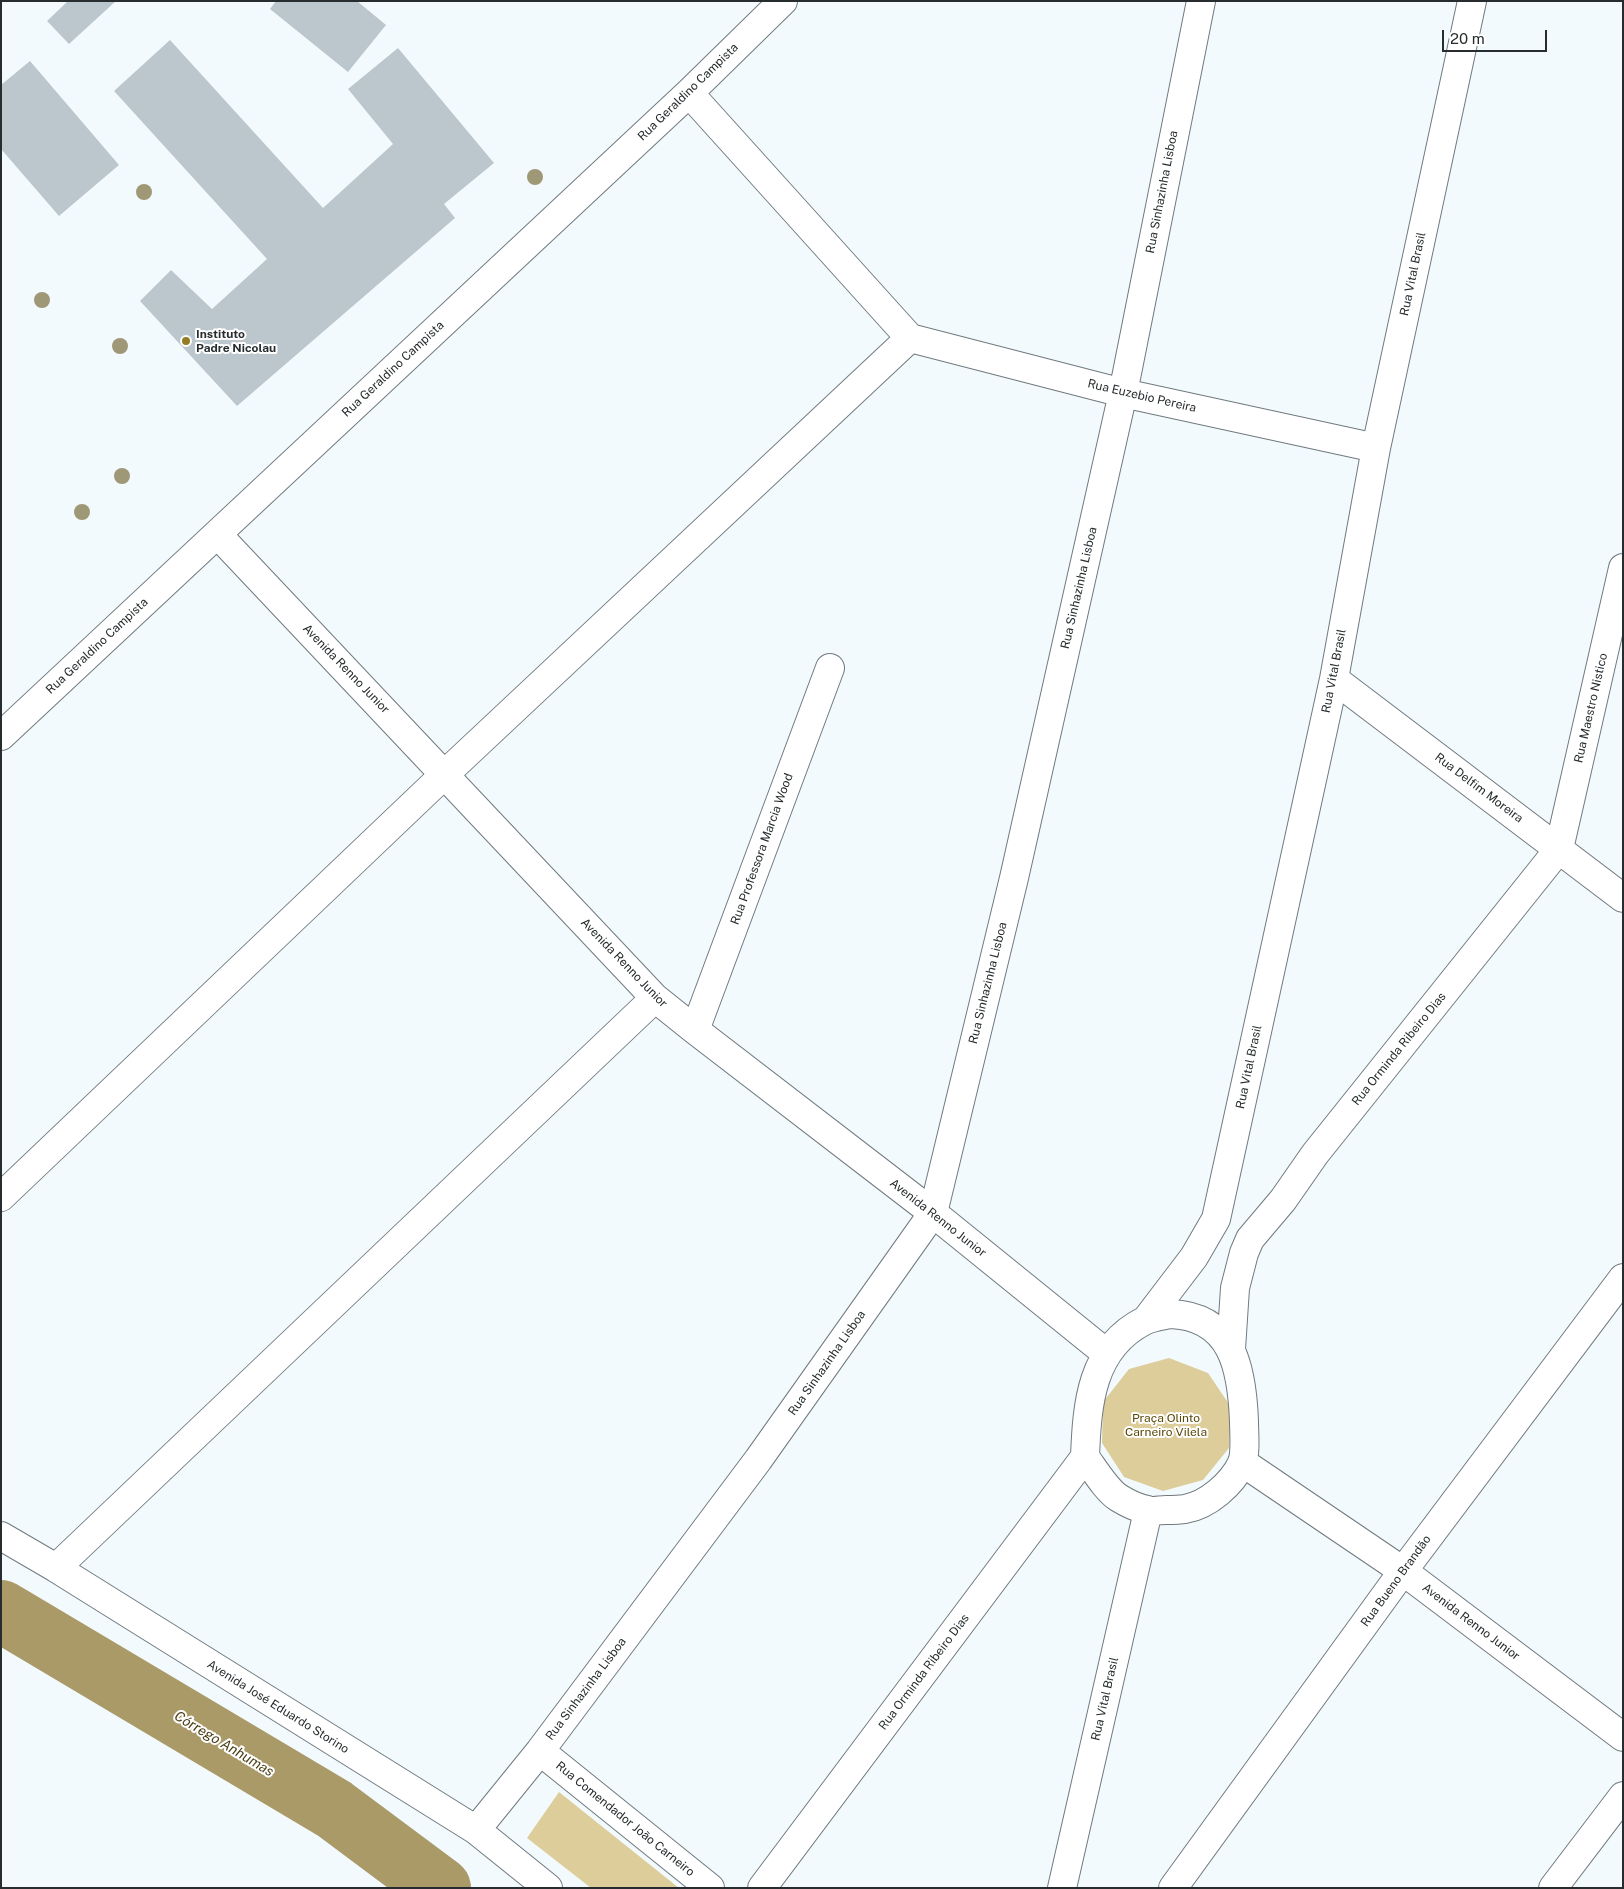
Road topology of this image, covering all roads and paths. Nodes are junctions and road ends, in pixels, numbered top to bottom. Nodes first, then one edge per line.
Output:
1 (783, 1) edge
2 (1201, 1) edge
3 (1472, 1) edge
4 (689, 93) junction
5 (910, 338) junction
6 (1123, 393) junction
7 (1376, 448) junction
8 (218, 535) junction
9 (1623, 568) edge
10 (830, 668) dead end
11 (1334, 680) junction
12 (1, 736) edge
13 (445, 774) junction
14 (1559, 849) junction
15 (1623, 898) edge
16 (655, 998) junction
17 (695, 1030) junction
18 (1, 1197) edge
19 (933, 1213) junction
20 (1623, 1278) edge
21 (1146, 1320) junction
22 (1231, 1348) junction
23 (1106, 1353) junction
24 (1085, 1457) junction
25 (1242, 1462) junction
26 (1148, 1511) junction
27 (1, 1536) edge
28 (56, 1568) junction
29 (1403, 1571) junction
30 (1623, 1737) edge
31 (540, 1751) junction
32 (1623, 1796) edge
33 (476, 1830) junction
34 (548, 1888) edge
35 (710, 1888) edge
36 (762, 1888) edge
37 (1062, 1888) edge
38 (1173, 1888) edge
39 (1553, 1888) edge

1 - 4 street, Rua Geraldino Campista
2 - 6 street, Rua Sinhazinha Lisboa
3 - 7 street, Rua Vital Brasil
4 - 5 street
4 - 8 street, Rua Geraldino Campista
5 - 6 street, Rua Euzebio Pereira
5 - 13 street
6 - 7 street, Rua Euzebio Pereira
6 - 19 street, Rua Sinhazinha Lisboa
7 - 11 street, Rua Vital Brasil
8 - 12 street, Rua Geraldino Campista
8 - 13 street, Avenida Renno Junior
9 - 14 street, Rua Maestro Nistico
10 - 17 street, Rua Professora Marcia Wood
11 - 14 street, Rua Delfim Moreira
11 - 21 street, Rua Vital Brasil
13 - 16 street, Avenida Renno Junior
13 - 18 street
14 - 15 street, Rua Delfim Moreira
14 - 22 street, Rua Orminda Ribeiro Dias
16 - 17 street, Avenida Renno Junior
16 - 28 street
17 - 19 street, Avenida Renno Junior
19 - 23 street, Avenida Renno Junior
19 - 31 street, Rua Sinhazinha Lisboa
20 - 29 street, Rua Bueno Brandão
21 - 22 street
21 - 23 street
22 - 25 street
23 - 24 street
24 - 26 street
24 - 36 street, Rua Orminda Ribeiro Dias
25 - 26 street
25 - 29 street, Avenida Renno Junior
26 - 37 street, Rua Vital Brasil
27 - 28 street, Avenida José Eduardo Storino
28 - 33 street, Avenida José Eduardo Storino
29 - 30 street, Avenida Renno Junior
29 - 38 street, Rua Bueno Brandão
31 - 33 street, Rua Sinhazinha Lisboa
31 - 35 street, Rua Comendador João Carneiro
32 - 39 street
33 - 34 street, Avenida José Eduardo Storino

